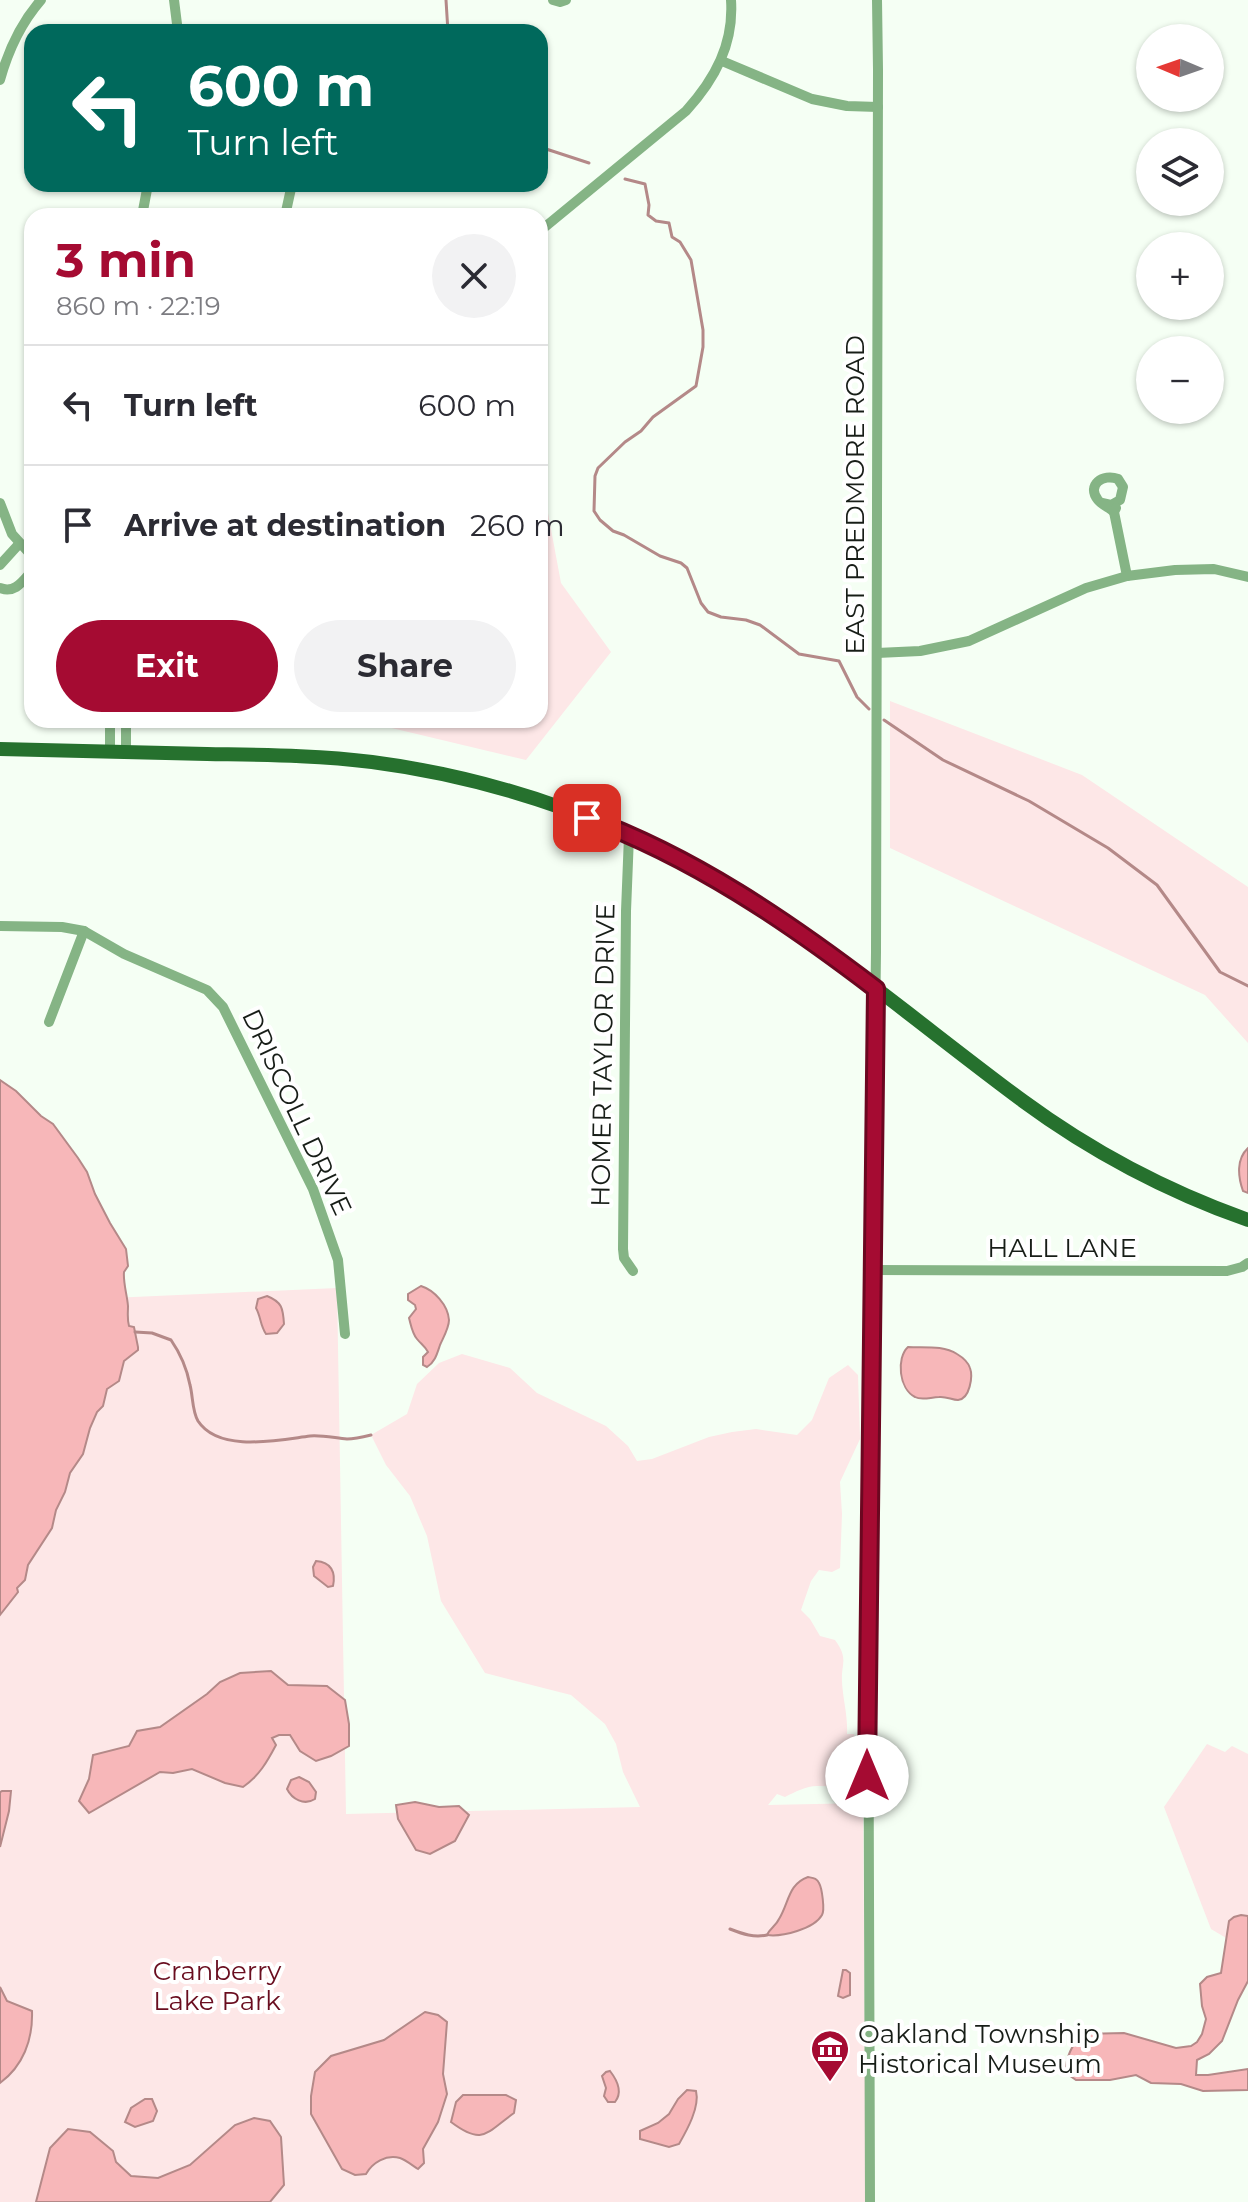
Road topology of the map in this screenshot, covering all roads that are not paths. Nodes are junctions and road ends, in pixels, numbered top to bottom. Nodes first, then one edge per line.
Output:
1 (41, 0) edge
2 (174, 0) edge
3 (553, 0) edge
4 (566, 0) edge
5 (731, 0) edge
6 (877, 0) edge
7 (24, 24) edge
8 (24, 24) edge
9 (177, 24) edge
10 (722, 61) junction
11 (0, 80) edge
12 (878, 107) junction
13 (548, 224) edge
14 (1120, 500) junction
15 (0, 503) edge
16 (1102, 503) junction
17 (1114, 512) junction
18 (19, 544) junction
19 (24, 549) edge
20 (0, 565) edge
21 (1127, 576) junction
22 (1248, 577) edge
23 (24, 579) edge
24 (0, 588) edge
25 (877, 653) junction
26 (110, 728) edge
27 (126, 728) edge
28 (0, 749) edge
29 (110, 751) junction
30 (126, 752) junction
31 (629, 836) junction
32 (0, 926) edge
33 (84, 931) junction
34 (876, 989) junction
35 (49, 1022) dead end
36 (1248, 1220) edge
37 (1248, 1263) edge
38 (873, 1270) junction
39 (633, 1271) dead end
40 (345, 1334) dead end
41 (870, 2202) edge

1 - 7 street
2 - 9 street
3 - 4 street
5 - 10 street
6 - 12 street, EAST PREDMORE ROAD
8 - 11 street
10 - 12 street
10 - 13 street
12 - 25 street, EAST PREDMORE ROAD
14 - 16 street
14 - 16 street
14 - 17 street
15 - 18 street
16 - 17 street
17 - 21 street
18 - 19 street
18 - 20 street
21 - 22 street
21 - 25 street
23 - 24 street
25 - 34 street, EAST PREDMORE ROAD
26 - 29 street
27 - 30 street
28 - 29 main road
29 - 30 main road
30 - 31 main road
31 - 34 main road
31 - 39 street, HOMER TAYLOR DRIVE
32 - 33 street, DRISCOLL DRIVE
33 - 35 street
33 - 40 street, DRISCOLL DRIVE
34 - 36 main road
34 - 38 street, EAST PREDMORE ROAD
37 - 38 street, HALL LANE
38 - 41 street, EAST PREDMORE ROAD

